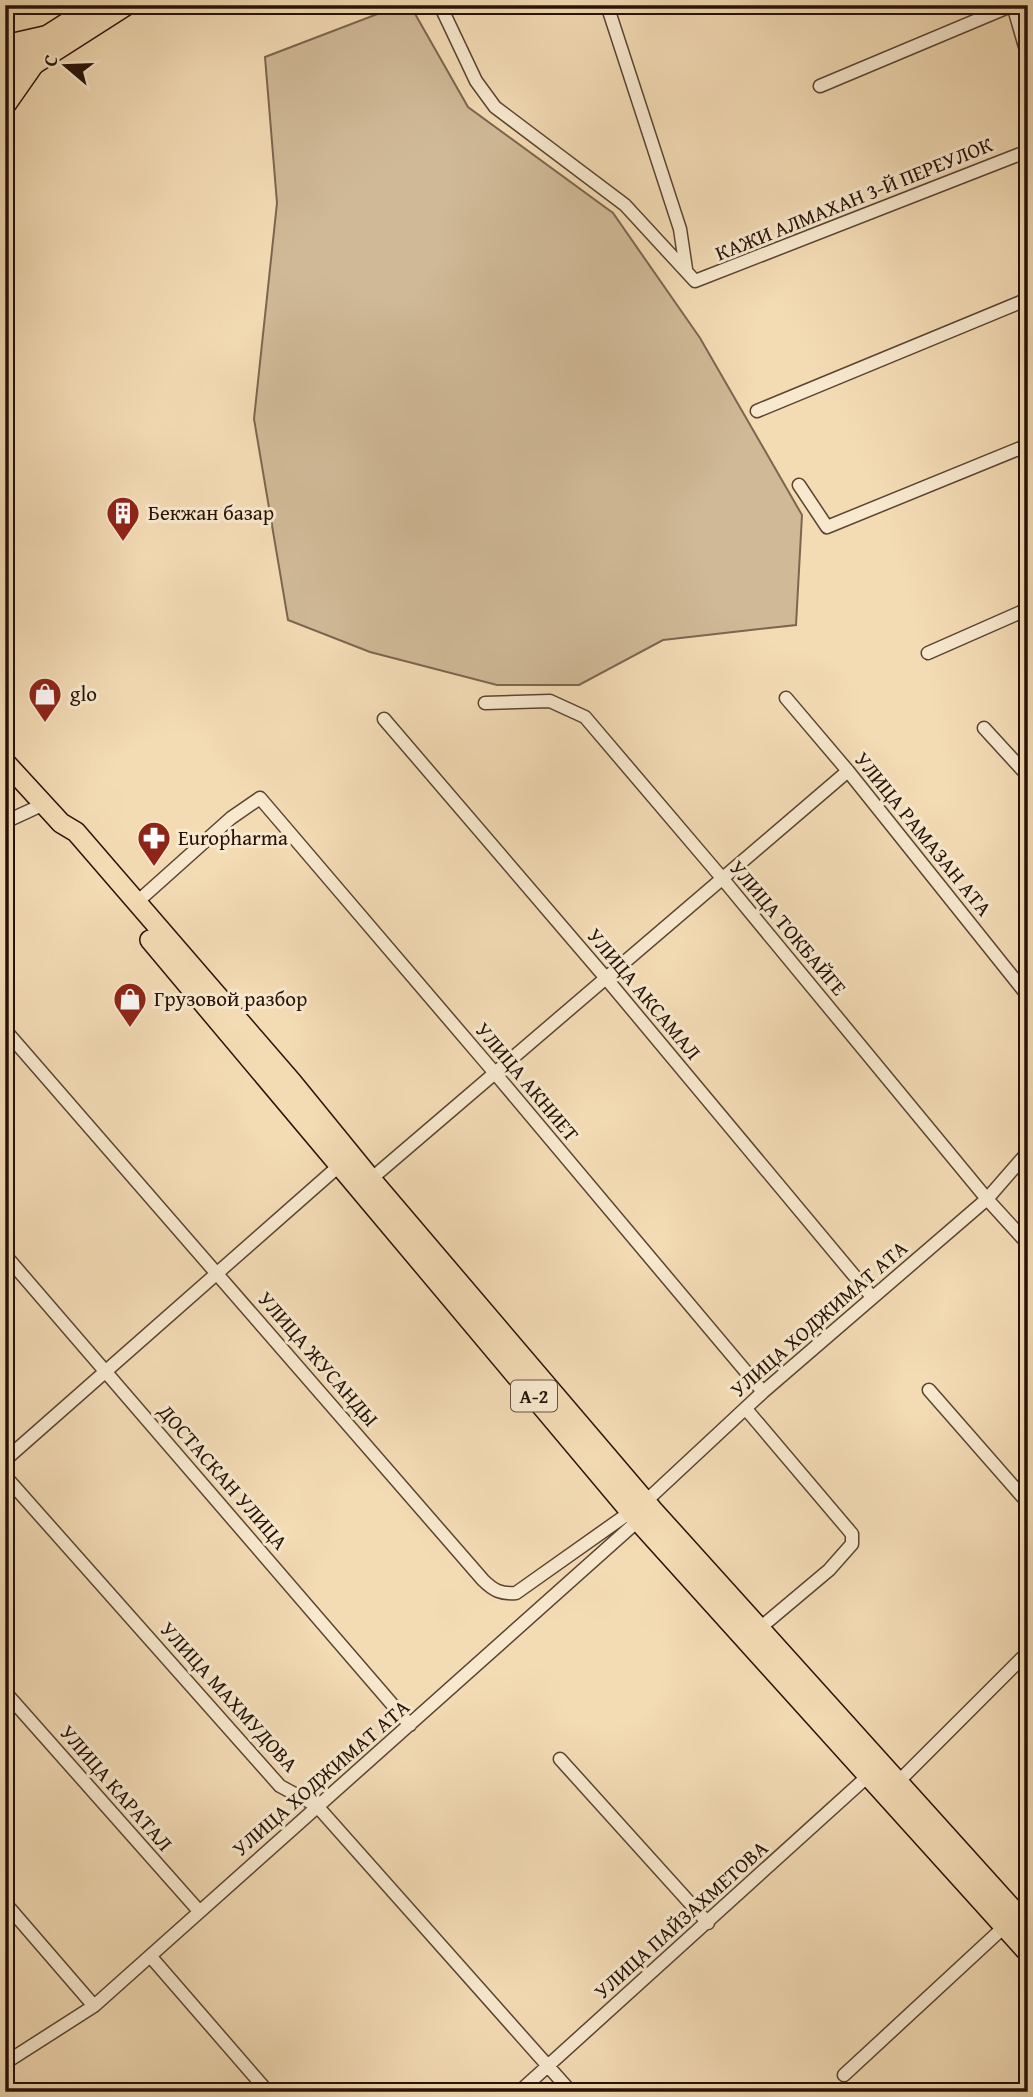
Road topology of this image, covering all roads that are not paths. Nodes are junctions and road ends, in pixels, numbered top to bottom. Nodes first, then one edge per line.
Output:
1 (77, 5) edge
2 (95, 5) edge
3 (127, 5) edge
4 (440, 5) edge
5 (607, 5) edge
6 (1013, 5) edge
7 (66, 24) junction
8 (48, 36) junction
9 (5, 44) edge
10 (1028, 57) edge
11 (5, 62) edge
12 (35, 64) junction
13 (5, 83) edge
14 (820, 86) dead end
15 (5, 106) edge
16 (1028, 151) edge
17 (686, 269) junction
18 (1028, 299) edge
19 (757, 411) dead end
20 (1028, 445) edge
21 (799, 485) dead end
22 (1028, 609) edge
23 (928, 653) dead end
24 (786, 698) dead end
25 (485, 703) dead end
26 (384, 719) dead end
27 (984, 728) dead end
28 (5, 762) edge
29 (848, 771) junction
30 (1028, 776) edge
31 (44, 804) junction
32 (5, 822) edge
33 (91, 858) junction
34 (722, 878) junction
35 (136, 904) junction
36 (605, 977) junction
37 (1028, 996) edge
38 (5, 1030) edge
39 (494, 1072) junction
40 (1028, 1152) edge
41 (340, 1165) junction
42 (370, 1178) junction
43 (987, 1199) junction
44 (1028, 1244) edge
45 (5, 1255) edge
46 (218, 1273) junction
47 (872, 1297) junction
48 (107, 1371) junction
49 (929, 1390) dead end
50 (763, 1392) junction
51 (746, 1409) junction
52 (5, 1460) edge
53 (5, 1476) edge
54 (1028, 1503) edge
55 (642, 1511) junction
56 (760, 1628) junction
57 (1028, 1652) edge
58 (5, 1692) edge
59 (410, 1725) junction
60 (560, 1759) dead end
61 (868, 1776) junction
62 (898, 1782) junction
63 (317, 1806) junction
64 (5, 1903) edge
65 (199, 1911) junction
66 (708, 1923) junction
67 (1028, 1926) edge
68 (1004, 1927) junction
69 (1028, 1953) edge
70 (151, 1956) junction
71 (94, 2006) junction
72 (5, 2063) edge
73 (548, 2066) junction
74 (844, 2075) dead end
75 (268, 2092) edge
76 (519, 2092) edge
77 (571, 2092) edge

1 - 7 main road
2 - 7 main road
3 - 12 main road
4 - 17 street
5 - 17 street
6 - 10 street
6 - 14 street
7 - 8 main road
8 - 9 main road
8 - 11 main road
12 - 13 main road
12 - 15 main road
16 - 17 street, КАЖИ АЛМАХАН 3-Й ПЕРЕУЛОК
18 - 19 street
20 - 21 street
22 - 23 street
24 - 29 street, УЛИЦА РАМАЗАН АТА
25 - 34 street, УЛИЦА ТОКБАЙГЕ
26 - 36 street, УЛИЦА АКСАМАЛ
27 - 30 street
28 - 31 main road, A-2
29 - 34 street
29 - 37 street, УЛИЦА РАМАЗАН АТА
31 - 32 street
31 - 33 main road, A-2
33 - 35 main road, A-2
33 - 41 main road, A-2
34 - 36 street
34 - 43 street, УЛИЦА ТОКБАЙГЕ
35 - 39 street, УЛИЦА АКНИЕТ
35 - 42 main road, A-2
36 - 39 street
36 - 47 street, УЛИЦА АКСАМАЛ
38 - 46 street, УЛИЦА ЖУСАНДЫ
39 - 42 street
39 - 50 street, УЛИЦА АКНИЕТ
40 - 43 street, УЛИЦА ХОДЖИМАТ АТА
41 - 46 street
41 - 55 main road, A-2
42 - 55 main road, A-2
43 - 44 street, УЛИЦА ТОКБАЙГЕ
43 - 47 street, УЛИЦА ХОДЖИМАТ АТА
45 - 48 street, ДОСТАСКАН УЛИЦА
46 - 48 street
46 - 55 street, УЛИЦА ЖУСАНДЫ
47 - 50 street, УЛИЦА ХОДЖИМАТ АТА
48 - 52 street
48 - 59 street, ДОСТАСКАН УЛИЦА
49 - 54 street
50 - 51 street, УЛИЦА ХОДЖИМАТ АТА
51 - 55 street, УЛИЦА ХОДЖИМАТ АТА
51 - 56 street
53 - 63 street, УЛИЦА МАХМУДОВА
55 - 56 main road, A-2
55 - 59 street, УЛИЦА ХОДЖИМАТ АТА
55 - 61 main road, A-2
56 - 62 main road, A-2
57 - 62 street
58 - 65 street, УЛИЦА КАРАТАЛ
59 - 63 street, УЛИЦА ХОДЖИМАТ АТА
60 - 66 street
61 - 66 street, УЛИЦА ПАЙЗАХМЕТОВА
61 - 68 main road, A-2
62 - 67 main road, A-2
63 - 65 street, УЛИЦА ХОДЖИМАТ АТА
63 - 73 street, УЛИЦА МАХМУДОВА
64 - 71 street
65 - 70 street, УЛИЦА ХОДЖИМАТ АТА
66 - 73 street, УЛИЦА ПАЙЗАХМЕТОВА
68 - 69 main road, A-2
68 - 74 street
70 - 71 street, УЛИЦА ХОДЖИМАТ АТА
70 - 75 street
71 - 72 street, УЛИЦА ХОДЖИМАТ АТА
73 - 76 street, УЛИЦА ПАЙЗАХМЕТОВА
73 - 77 street, УЛИЦА МАХМУДОВА

